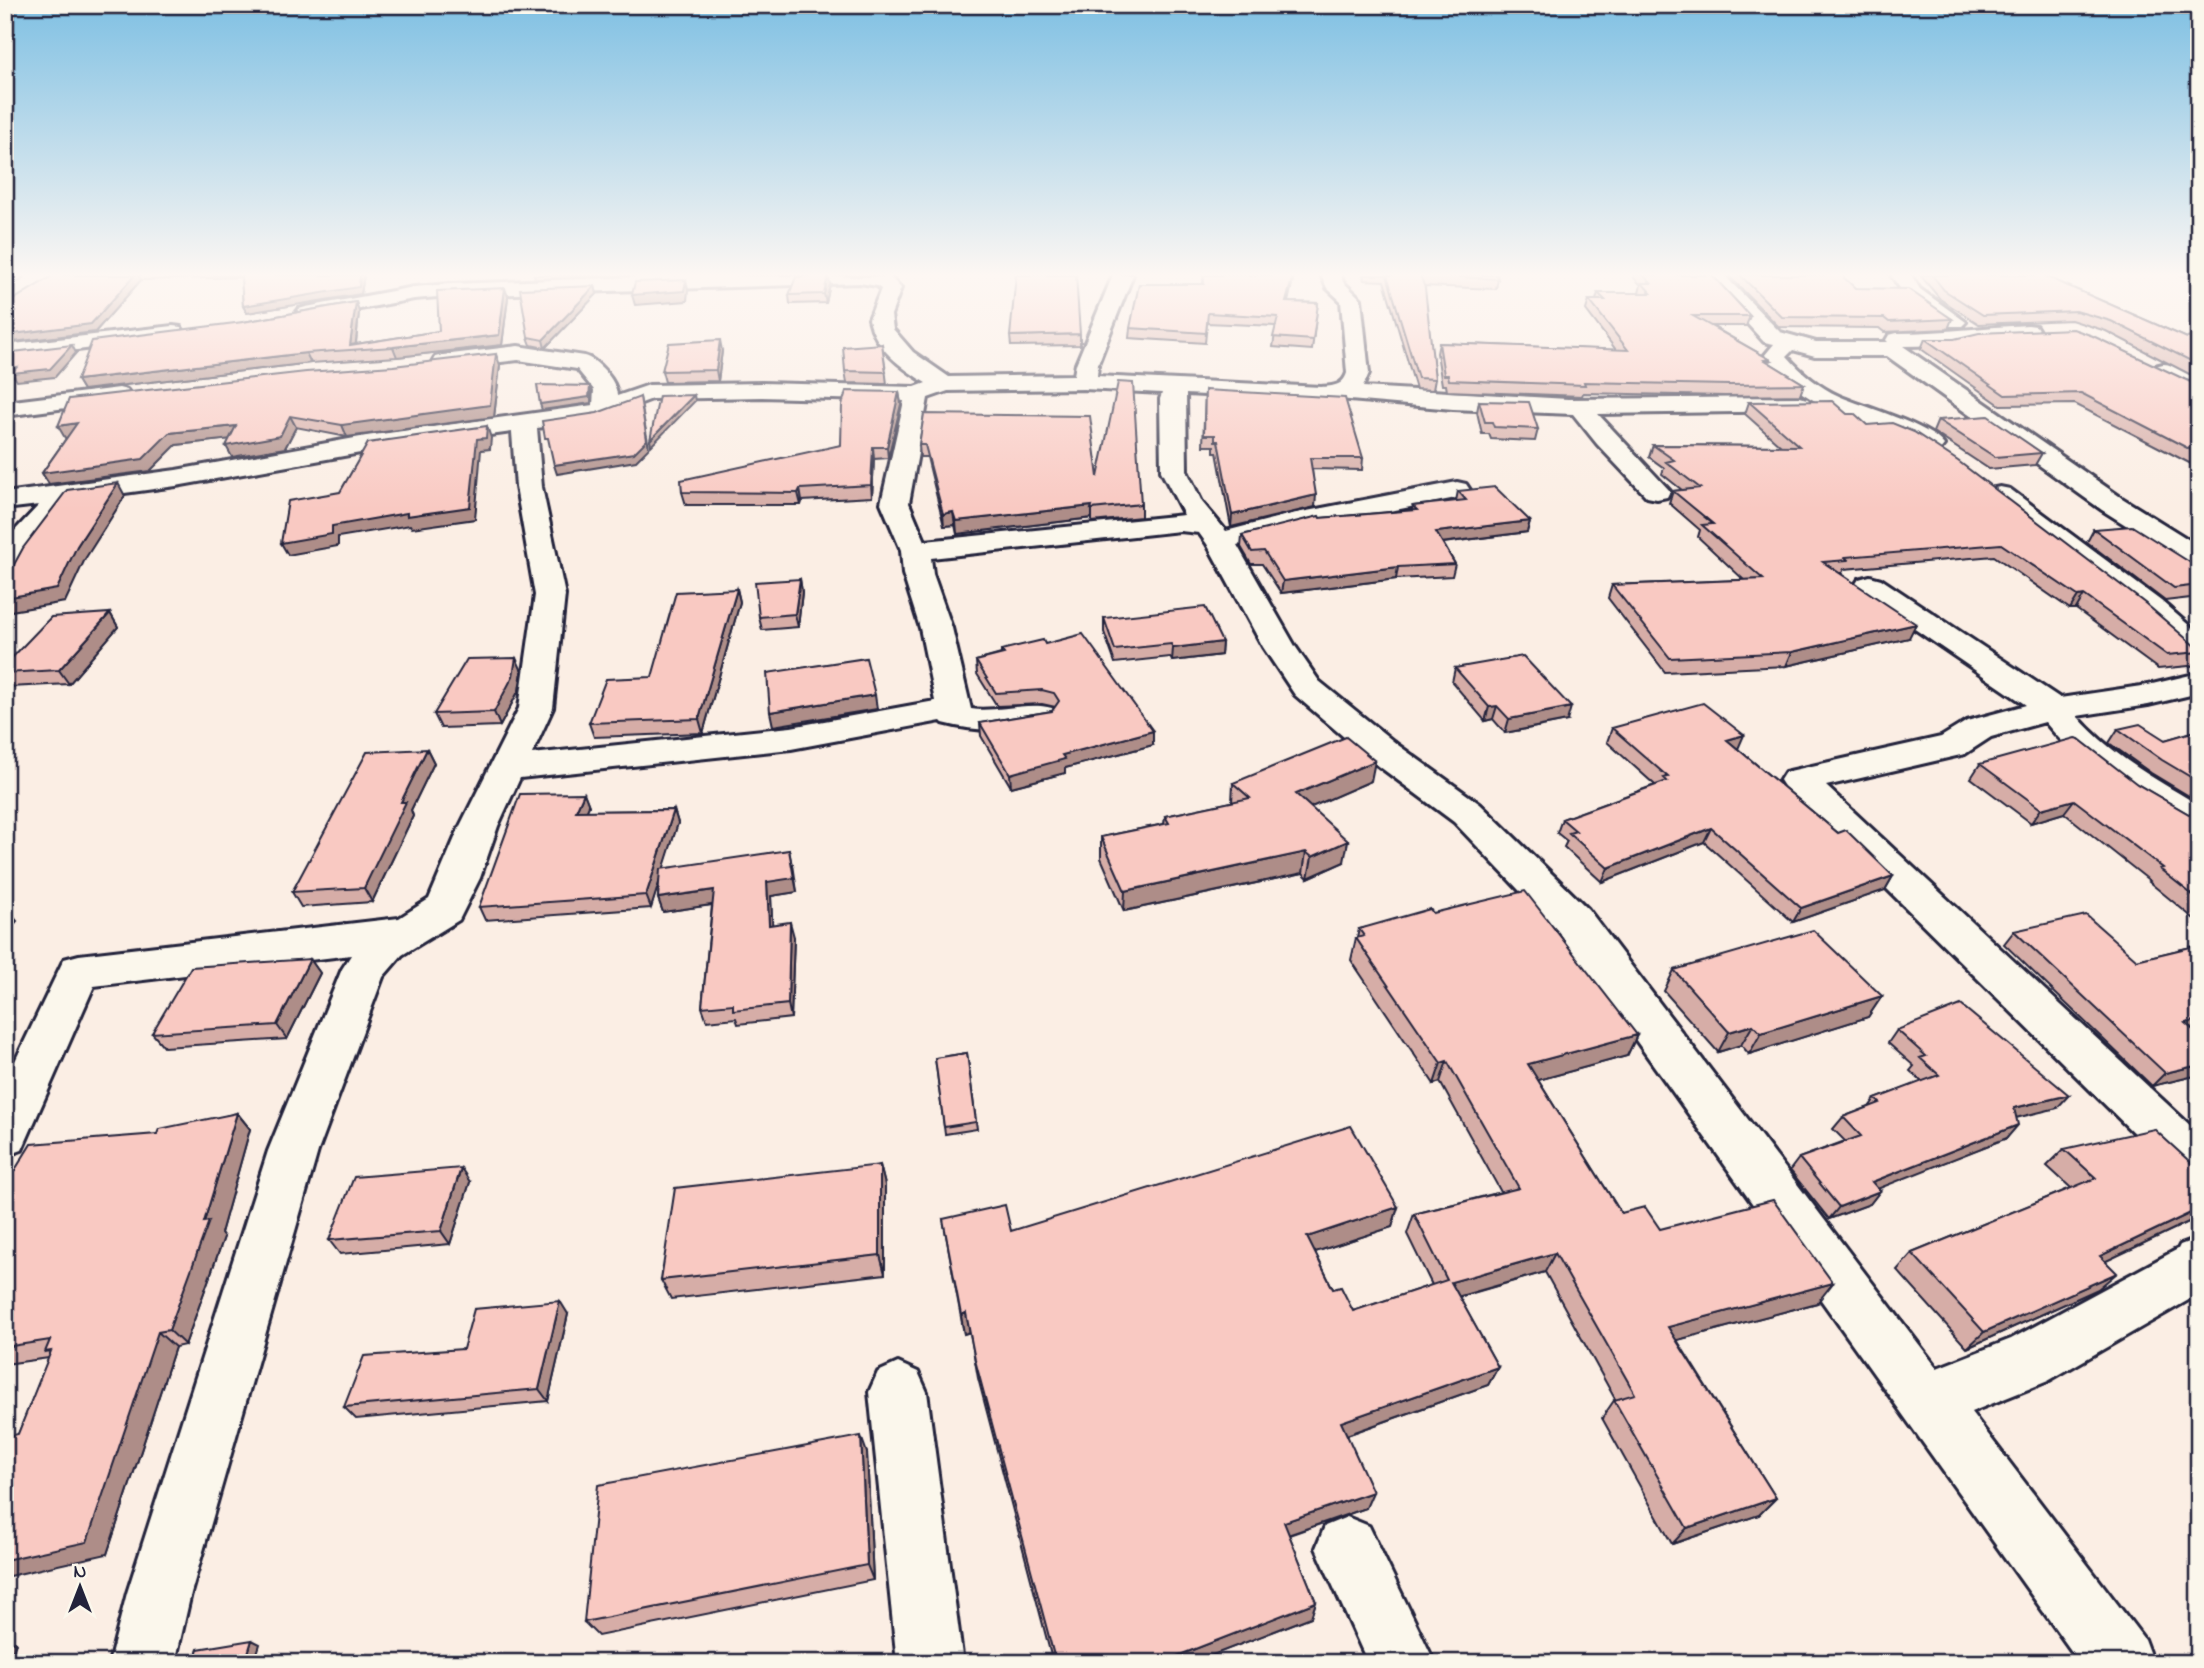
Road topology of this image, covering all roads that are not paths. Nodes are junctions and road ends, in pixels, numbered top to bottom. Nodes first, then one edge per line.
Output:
1 (901, 353) edge
2 (1092, 353) edge
3 (1356, 353) edge
4 (1778, 353) edge
5 (1897, 353) edge
6 (424, 364) edge
7 (2154, 366) edge
8 (2195, 381) edge
9 (1084, 382) junction
10 (945, 384) junction
11 (1175, 388) junction
12 (145, 391) edge
13 (1337, 393) junction
14 (917, 394) junction
15 (1834, 403) junction
16 (605, 407) junction
17 (1581, 408) junction
18 (5, 409) edge
19 (524, 423) junction
20 (1951, 458) edge
21 (1984, 482) edge
22 (1457, 490) edge
23 (1657, 491) dead end
24 (65, 493) junction
25 (5, 501) edge
26 (1214, 533) junction
27 (915, 550) junction
28 (5, 558) edge
29 (2198, 558) edge
30 (1870, 585) dead end
31 (2199, 651) edge
32 (2199, 683) edge
33 (952, 708) junction
34 (2053, 709) junction
35 (1040, 715) edge
36 (507, 768) junction
37 (2199, 822) edge
38 (403, 933) junction
39 (5, 1135) edge
40 (2199, 1169) edge
41 (2199, 1263) edge
42 (898, 1392) dead end
43 (1927, 1401) junction
44 (1347, 1548) dead end
45 (142, 1663) edge
46 (930, 1663) edge
47 (1402, 1663) edge
48 (2120, 1663) edge

1 - 10 street
2 - 9 street
3 - 13 street
4 - 15 street
5 - 29 street
6 - 16 street
7 - 8 street
9 - 10 street
9 - 11 street
10 - 14 street
11 - 13 street
11 - 26 street
12 - 18 street
13 - 17 street
14 - 16 street
14 - 27 street
15 - 17 street
15 - 20 street
16 - 19 street
17 - 23 street
19 - 24 street
19 - 36 street
21 - 31 street
22 - 26 street
24 - 25 street
24 - 28 street
26 - 27 street
26 - 43 street
27 - 33 street
30 - 34 street
32 - 34 street
33 - 35 street
33 - 36 street
34 - 37 street
34 - 40 street
36 - 38 street
38 - 39 street
38 - 45 street
41 - 43 street
42 - 46 street
43 - 48 street
44 - 47 street

